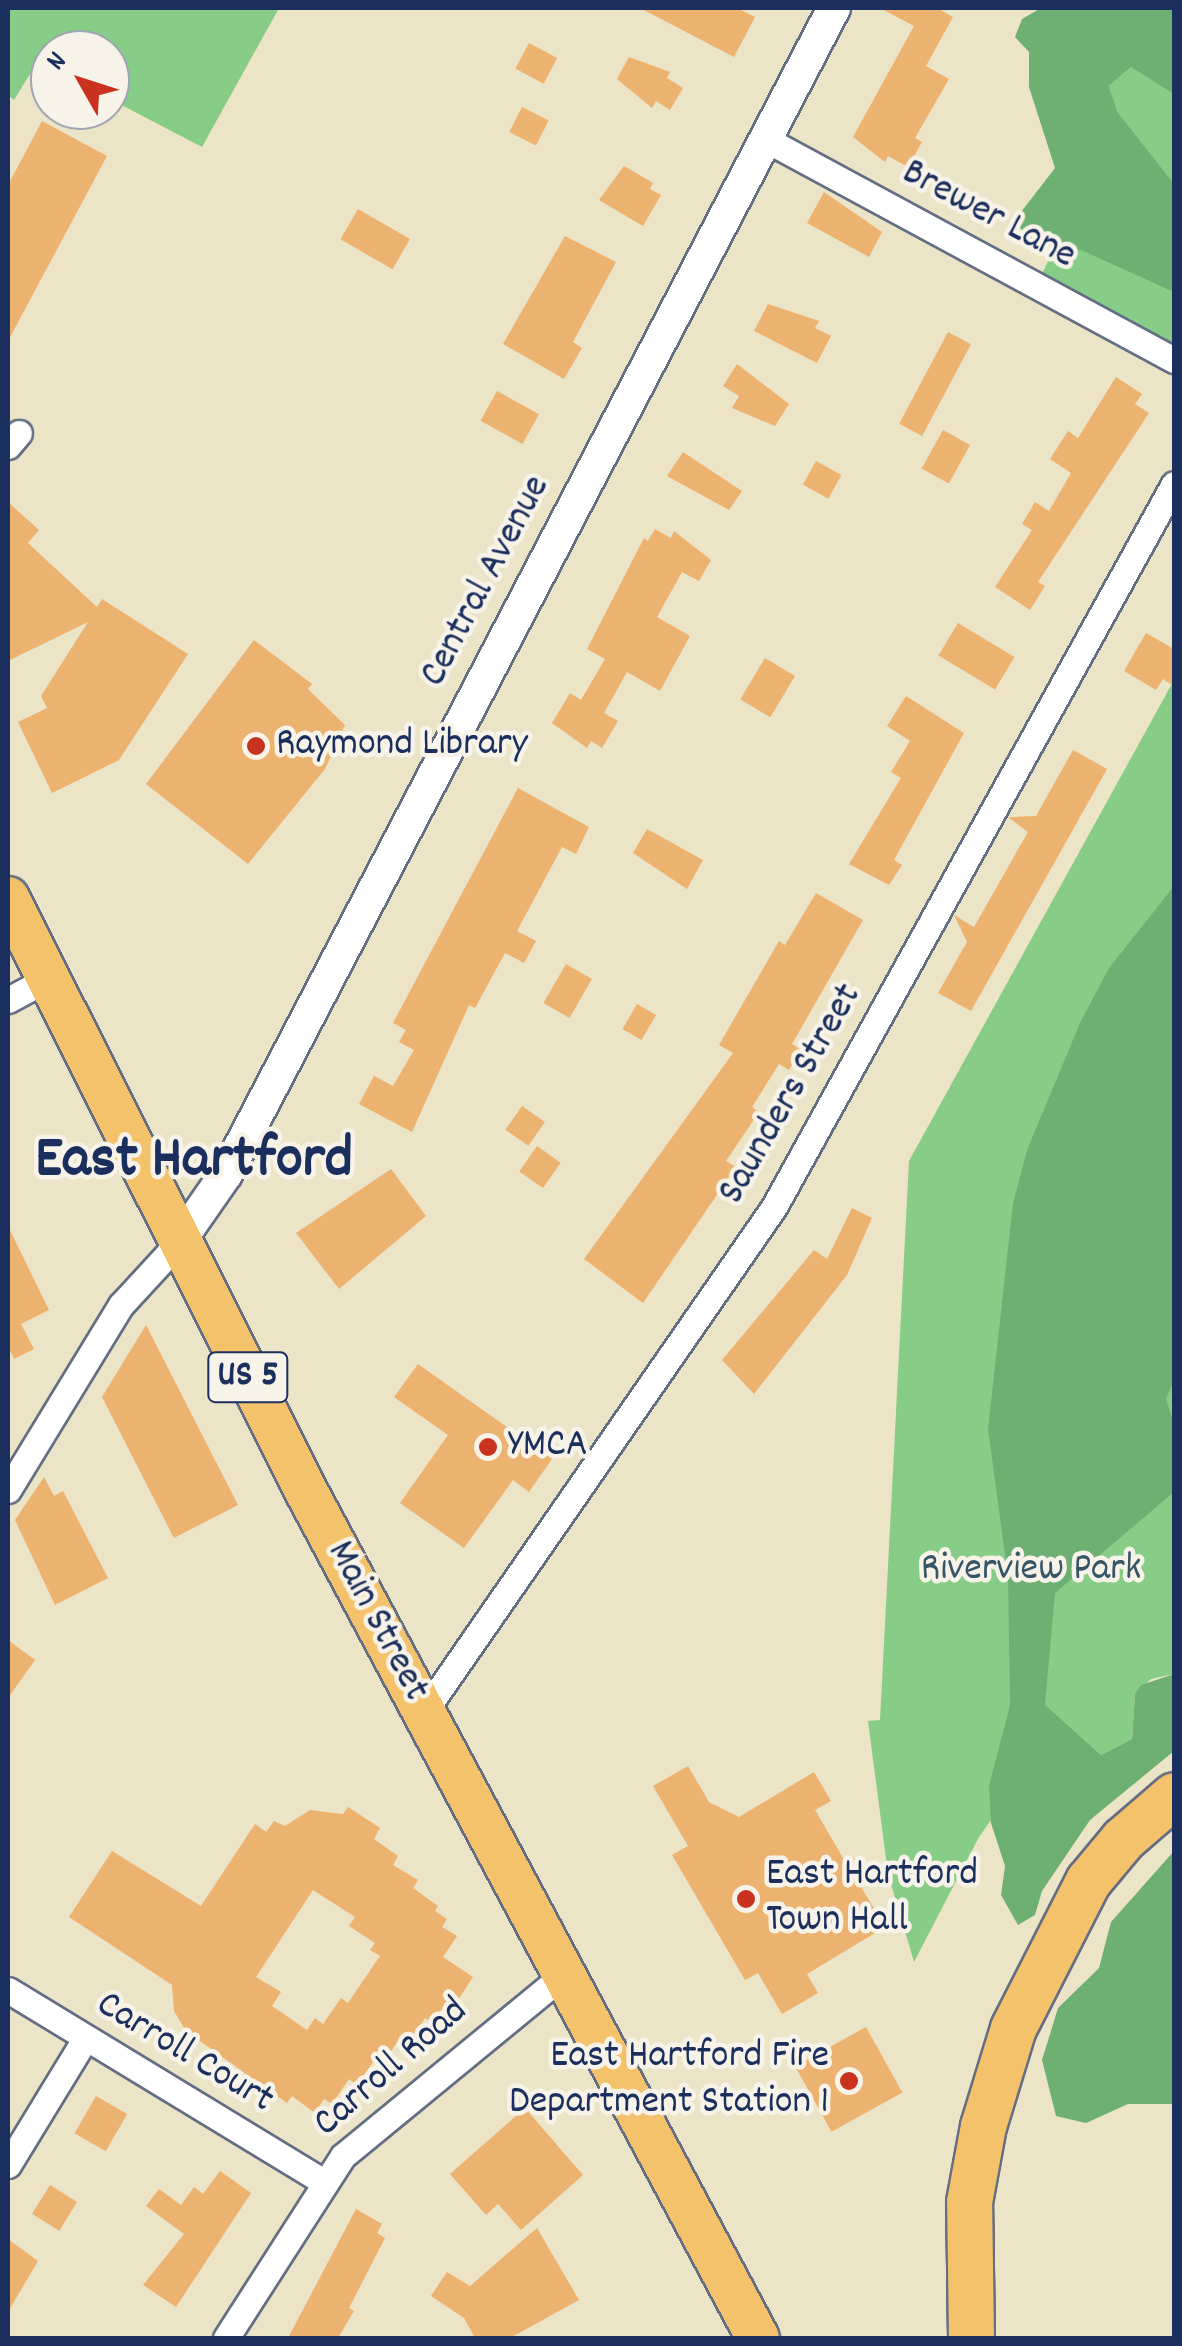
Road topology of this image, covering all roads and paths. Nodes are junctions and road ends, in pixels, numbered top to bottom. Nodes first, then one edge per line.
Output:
1 (834, 8) edge
2 (765, 140) junction
3 (1174, 360) edge
4 (1174, 484) edge
5 (8, 898) edge
6 (46, 979) junction
7 (8, 1000) edge
8 (178, 1243) junction
9 (8, 1490) edge
10 (424, 1712) junction
11 (1174, 1795) edge
12 (562, 1976) junction
13 (8, 1990) edge
14 (85, 2039) junction
15 (8, 2165) edge
16 (322, 2181) junction
17 (226, 2338) edge
18 (758, 2338) edge
19 (972, 2338) edge

1 - 2 street, Central Avenue
2 - 3 street, Brewer Lane
2 - 8 street, Central Avenue
4 - 10 street, Saunders Street
5 - 6 highway, Main Street / US 5
6 - 7 street
6 - 8 highway, Main Street / US 5
8 - 9 street
8 - 10 highway, Main Street / US 5
10 - 12 highway, Main Street / US 5
11 - 19 highway
12 - 16 street, Carroll Road
12 - 18 highway, Main Street / US 5
13 - 14 street, Carroll Court
14 - 15 street
14 - 16 street, Carroll Court
16 - 17 street, Carroll Road

